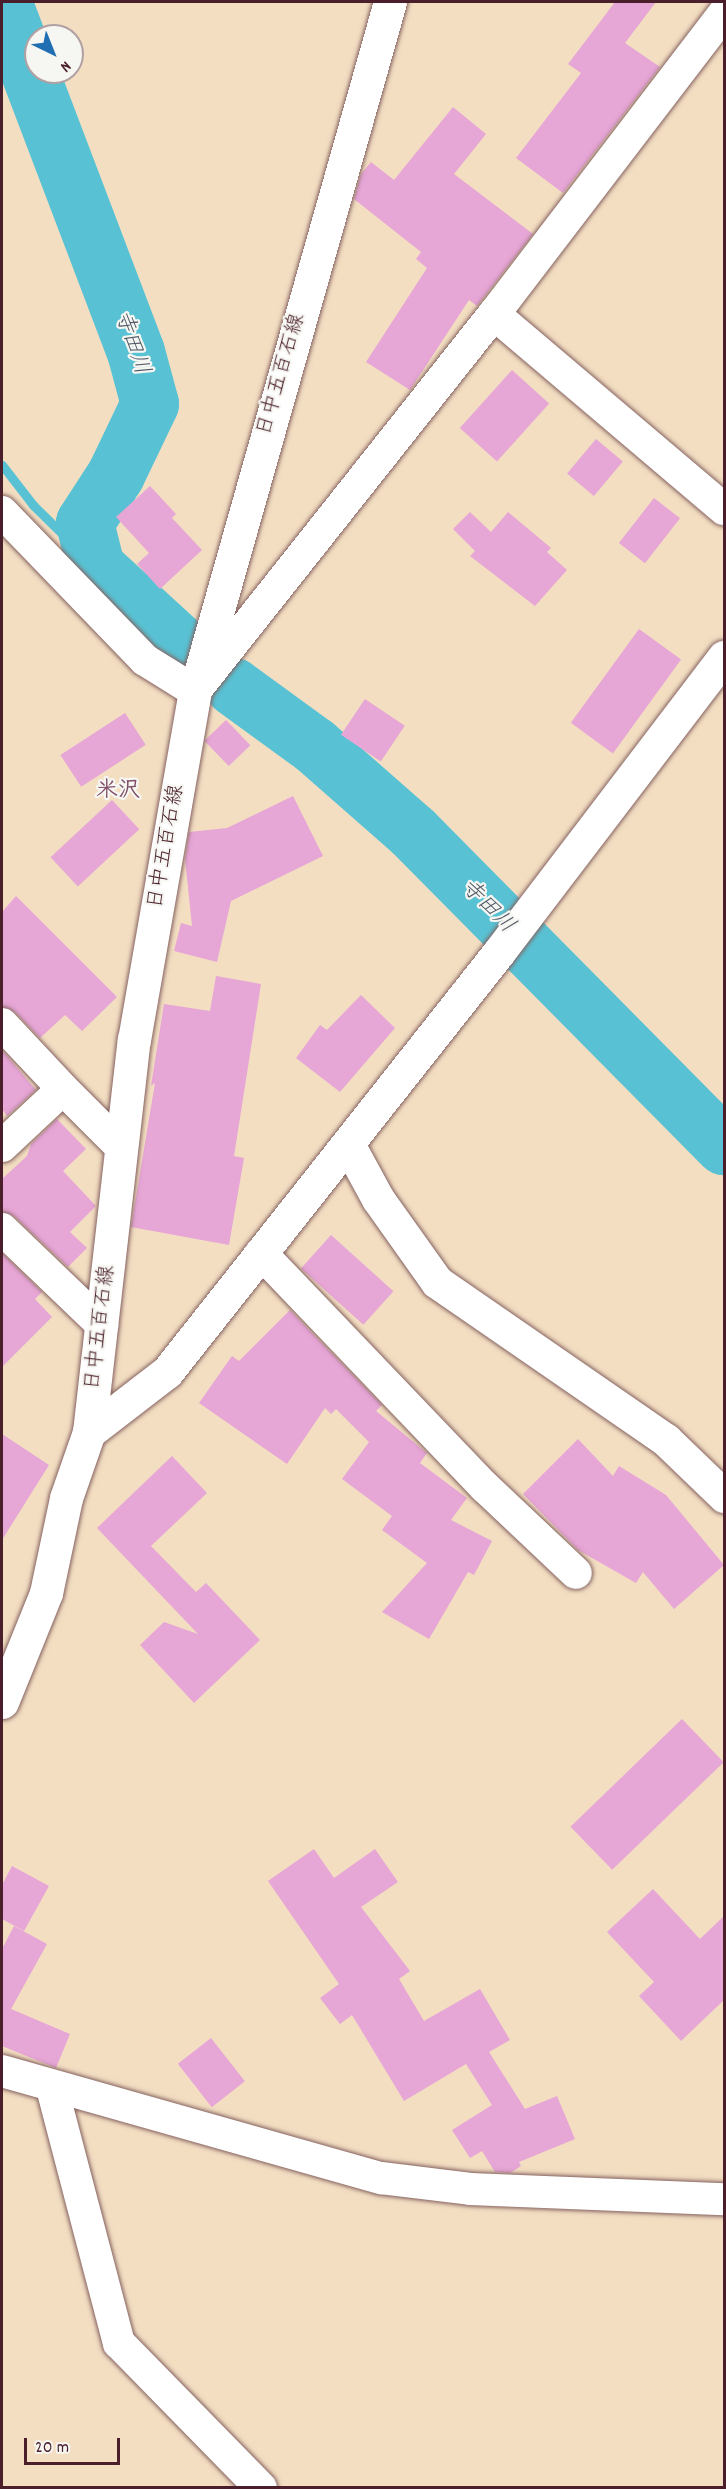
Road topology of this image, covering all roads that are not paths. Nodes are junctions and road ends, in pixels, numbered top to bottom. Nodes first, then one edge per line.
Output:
1 (390, 2) edge
2 (724, 13) edge
3 (494, 314) junction
4 (724, 509) edge
5 (2, 512) edge
6 (724, 657) edge
7 (195, 692) junction
8 (2, 1024) edge
9 (63, 1089) junction
10 (348, 1144) junction
11 (2, 1146) edge
12 (122, 1148) junction
13 (2, 1229) edge
14 (261, 1253) junction
15 (102, 1325) junction
16 (89, 1432) junction
17 (724, 1496) edge
18 (576, 1573) dead end
19 (2, 1702) edge
20 (2, 2071) edge
21 (52, 2088) junction
22 (724, 2199) edge
23 (261, 2487) edge

1 - 7 main road, 日中五百石線
2 - 3 street
3 - 4 street
3 - 7 street
5 - 7 street
6 - 10 main road
7 - 12 main road, 日中五百石線
8 - 9 street
9 - 11 street
9 - 12 street
10 - 14 main road
10 - 17 main road
12 - 15 main road, 日中五百石線
13 - 15 street
14 - 16 main road
14 - 18 street
15 - 16 main road, 日中五百石線
16 - 19 main road, 日中五百石線
20 - 21 street
21 - 22 street
21 - 23 street

